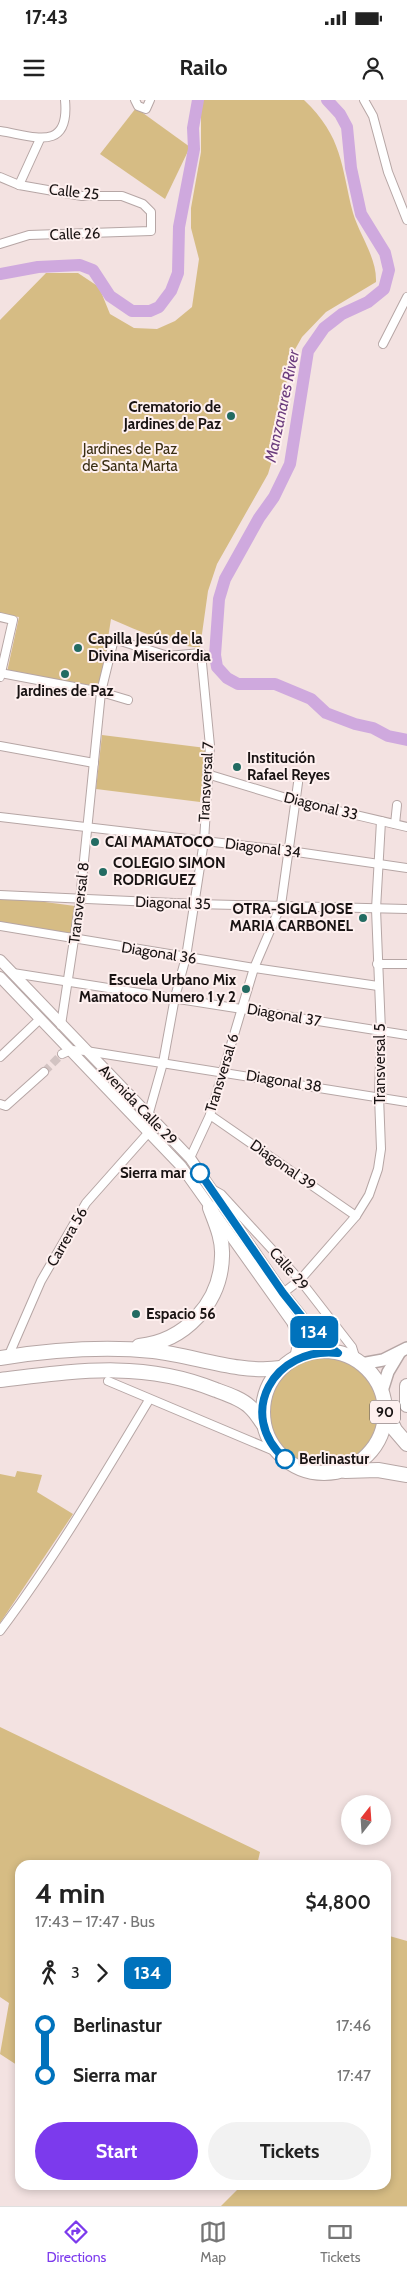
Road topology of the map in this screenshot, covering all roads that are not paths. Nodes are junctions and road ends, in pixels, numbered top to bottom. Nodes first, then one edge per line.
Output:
1 (65, 100) edge
2 (135, 100) edge
3 (150, 100) edge
4 (364, 100) edge
5 (0, 131) edge
6 (40, 139) junction
7 (0, 177) edge
8 (20, 185) junction
9 (407, 220) edge
10 (151, 231) joint
11 (0, 244) edge
12 (407, 297) edge
13 (383, 344) dead end
14 (0, 617) edge
15 (201, 653) joint
16 (0, 675) edge
17 (101, 692) junction
18 (128, 700) dead end
19 (0, 746) edge
20 (94, 763) junction
21 (207, 774) junction
22 (298, 783) dead end
23 (296, 801) junction
24 (397, 805) dead end
25 (0, 817) edge
26 (380, 821) junction
27 (395, 824) junction
28 (407, 827) edge
29 (89, 828) junction
30 (204, 841) junction
31 (290, 851) junction
32 (377, 863) junction
33 (407, 868) edge
34 (0, 895) edge
35 (80, 900) junction
36 (196, 904) junction
37 (281, 905) junction
38 (376, 909) junction
39 (407, 909) edge
40 (0, 926) edge
41 (75, 939) junction
42 (186, 957) junction
43 (0, 960) edge
44 (378, 964) junction
45 (407, 964) edge
46 (254, 968) junction
47 (13, 973) junction
48 (0, 977) edge
49 (68, 981) junction
50 (378, 986) junction
51 (175, 997) junction
52 (242, 1008) junction
53 (40, 1019) junction
54 (61, 1025) junction
55 (381, 1031) junction
56 (407, 1035) edge
57 (86, 1051) junction
58 (66, 1052) junction
59 (1, 1056) edge
60 (163, 1063) junction
61 (44, 1072) tunnel mouth
62 (222, 1072) junction
63 (379, 1096) junction
64 (407, 1102) edge
65 (0, 1104) edge
66 (210, 1115) junction
67 (148, 1116) junction
68 (149, 1132) junction
69 (190, 1158) junction
70 (211, 1188) junction
71 (210, 1208) junction
72 (356, 1216) junction
73 (300, 1280) junction
74 (283, 1293) junction
75 (106, 1348) junction
76 (404, 1350) edge
77 (338, 1353) junction
78 (4, 1357) edge
79 (295, 1359) junction
80 (358, 1362) junction
81 (282, 1368) junction
82 (0, 1380) edge
83 (108, 1382) dead end
84 (407, 1386) edge
85 (382, 1391) junction
86 (149, 1400) junction
87 (407, 1404) edge
88 (386, 1411) junction
89 (264, 1425) junction
90 (407, 1444) edge
91 (279, 1453) junction
92 (340, 1471) junction
93 (407, 1475) edge
94 (0, 1631) edge

1 - 6 street
2 - 3 street
4 - 9 street
5 - 6 street
6 - 8 street
7 - 8 street, Calle 25
8 - 10 street, Calle 25
10 - 11 street, Calle 26
12 - 13 street
14 - 16 street
15 - 17 street, Transversal 8
15 - 21 street, Transversal 7
16 - 17 street
17 - 18 street
17 - 20 street, Transversal 8
19 - 20 street
20 - 29 street, Transversal 8
21 - 23 street, Diagonal 33
21 - 30 street, Transversal 7
22 - 23 street, Transversal 6
23 - 26 street, Diagonal 33
23 - 31 street, Transversal 6
24 - 27 street
25 - 29 street, Diagonal 34
26 - 27 street, Diagonal 33
26 - 32 street, Transversal 5
27 - 28 street, Diagonal 33
29 - 30 street, Diagonal 34
29 - 35 street, Transversal 8
30 - 31 street, Diagonal 34
30 - 36 street, Transversal 7
31 - 32 street, Diagonal 34
31 - 37 street, Transversal 6
32 - 33 street, Diagonal 34
32 - 38 street, Transversal 5
34 - 35 street, Diagonal 35
35 - 36 street, Diagonal 35
35 - 41 street, Transversal 8
36 - 37 street, Diagonal 35
36 - 42 street, Transversal 7
37 - 38 street, Diagonal 35
37 - 46 street, Transversal 6
38 - 39 street, Diagonal 35
38 - 44 street, Transversal 5
40 - 41 street, Diagonal 36
41 - 42 street, Diagonal 36
41 - 49 street, Transversal 8
42 - 46 street, Diagonal 36
42 - 51 street, Transversal 7
43 - 47 main road, Avenida Calle 29
44 - 45 street
44 - 50 street, Transversal 5
46 - 50 street, Diagonal 36
46 - 52 street, Transversal 6
47 - 49 street, Diagonal 37
47 - 54 main road, Avenida Calle 29
48 - 53 main road, Avenida Calle 29
49 - 51 street, Diagonal 37
49 - 54 street, Transversal 8
50 - 55 street, Transversal 5
51 - 52 street, Diagonal 37
51 - 60 street, Transversal 7
52 - 55 street, Diagonal 37
52 - 62 street, Transversal 6
53 - 58 main road, Avenida Calle 29
53 - 59 street
54 - 57 main road, Avenida Calle 29
55 - 56 street, Diagonal 37
55 - 63 street, Transversal 5
57 - 58 street, Diagonal 38
57 - 60 street, Diagonal 38
57 - 67 main road, Avenida Calle 29
58 - 68 main road, Avenida Calle 29
60 - 62 street, Diagonal 38
60 - 67 street, Transversal 7
61 - 65 street
62 - 63 street, Diagonal 38
62 - 66 street, Transversal 6
63 - 64 street, Diagonal 38
63 - 72 street, Transversal 5
66 - 69 street, Transversal 6
66 - 72 street, Diagonal 39
67 - 69 main road, Avenida Calle 29
68 - 71 main road, Avenida Calle 29
68 - 78 street, Carrera 56
69 - 70 main road, Avenida Calle 29
70 - 73 street, Calle 29
70 - 74 main road, Avenida Calle 29
71 - 75 highway
71 - 79 main road, Avenida Calle 29
72 - 73 street, Transversal 5
73 - 74 street, Transversal 5
73 - 80 street, Calle 29
74 - 77 main road, Avenida Calle 29
75 - 78 highway, 90
75 - 81 highway, 90
76 - 80 main road
76 - 85 main road
77 - 79 highway, 90
77 - 80 highway, 90
79 - 81 highway, 90
80 - 85 highway, 90
81 - 89 highway, 90
82 - 89 highway, 90
83 - 86 street
84 - 87 highway
85 - 88 highway, 90
86 - 91 street
86 - 94 street
88 - 90 highway, 90
88 - 92 highway, 90
89 - 91 highway, 90
91 - 92 highway, 90
92 - 93 highway, 90

